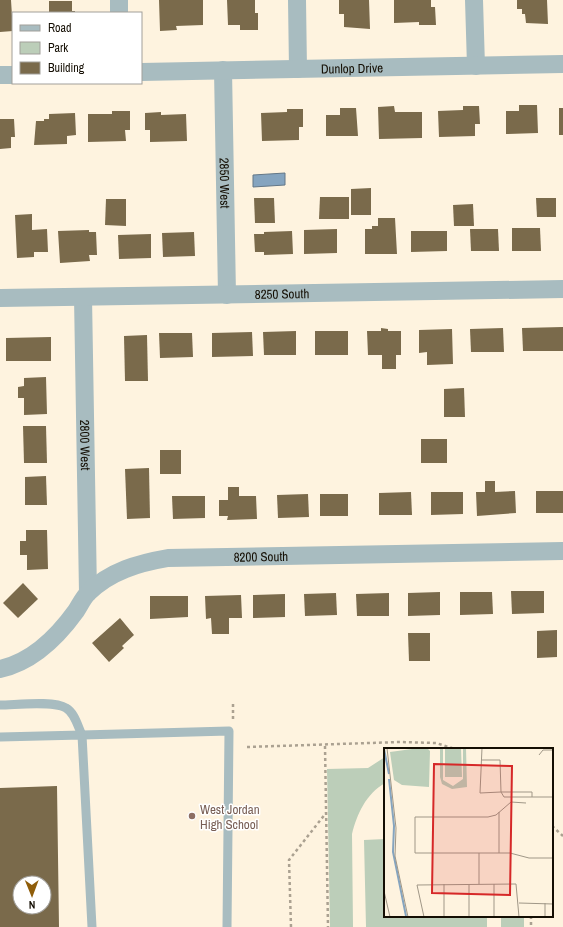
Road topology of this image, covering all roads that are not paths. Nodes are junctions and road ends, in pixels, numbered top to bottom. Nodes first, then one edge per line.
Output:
1 (118, 0) edge
2 (297, 0) edge
3 (474, 0) edge
4 (119, 12) edge
5 (563, 64) edge
6 (476, 66) junction
7 (298, 69) junction
8 (223, 70) junction
9 (142, 72) edge
10 (0, 75) edge
11 (12, 75) edge
12 (563, 289) edge
13 (228, 295) junction
14 (82, 297) junction
15 (0, 298) edge
16 (563, 551) edge
17 (88, 593) junction
18 (0, 669) edge
19 (0, 705) edge
20 (82, 735) junction
21 (0, 737) edge
22 (92, 927) edge
23 (227, 927) edge

1 - 4 street
2 - 7 street
3 - 6 street
5 - 6 street, Dunlop Drive
6 - 7 street, Dunlop Drive
7 - 8 street, Dunlop Drive
8 - 9 street, Dunlop Drive
8 - 13 street, 2850 West
10 - 11 street
12 - 13 street, 8250 South
13 - 14 street, 8250 South
14 - 15 street, 8250 South
14 - 17 street, 2800 West
16 - 17 street, 8200 South
17 - 18 street, 8200 South
19 - 20 lane
20 - 21 lane
20 - 22 lane
20 - 23 lane

